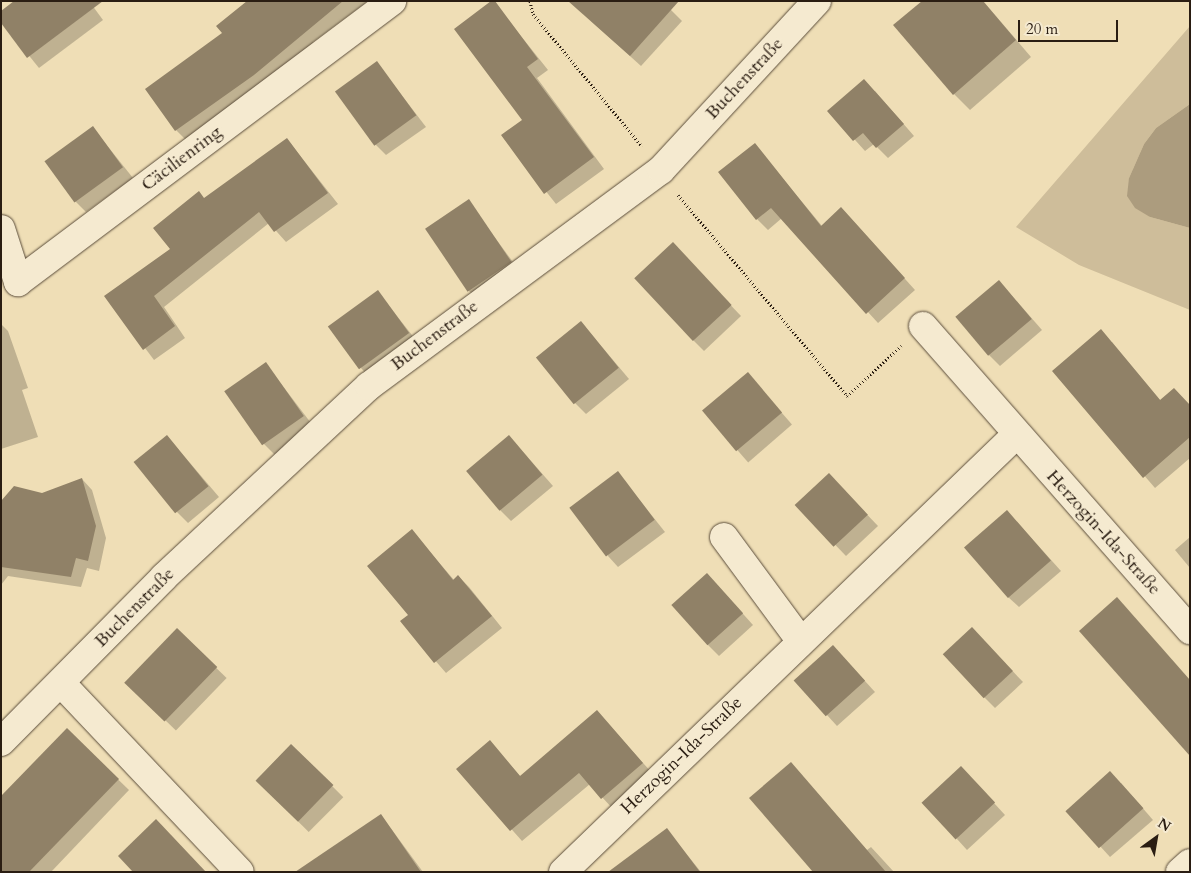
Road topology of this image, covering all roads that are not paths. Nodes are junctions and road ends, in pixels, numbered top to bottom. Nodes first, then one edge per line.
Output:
1 (392, 1) edge
2 (817, 1) edge
3 (1, 229) edge
4 (923, 326) road end
5 (1016, 435) junction
6 (724, 537) dead end
7 (1190, 630) edge
8 (800, 640) junction
9 (61, 683) junction
10 (1, 742) edge
11 (1190, 863) edge
12 (240, 872) edge
13 (563, 872) edge
14 (1180, 872) edge

1 - 3 street, Cäcilienring
2 - 9 street, Buchenstraße
4 - 5 street, Herzogin-Ida-Straße
5 - 7 street, Herzogin-Ida-Straße
5 - 8 street, Herzogin-Ida-Straße
6 - 8 street
8 - 13 street, Herzogin-Ida-Straße
9 - 10 street, Buchenstraße
9 - 12 street
11 - 14 street

